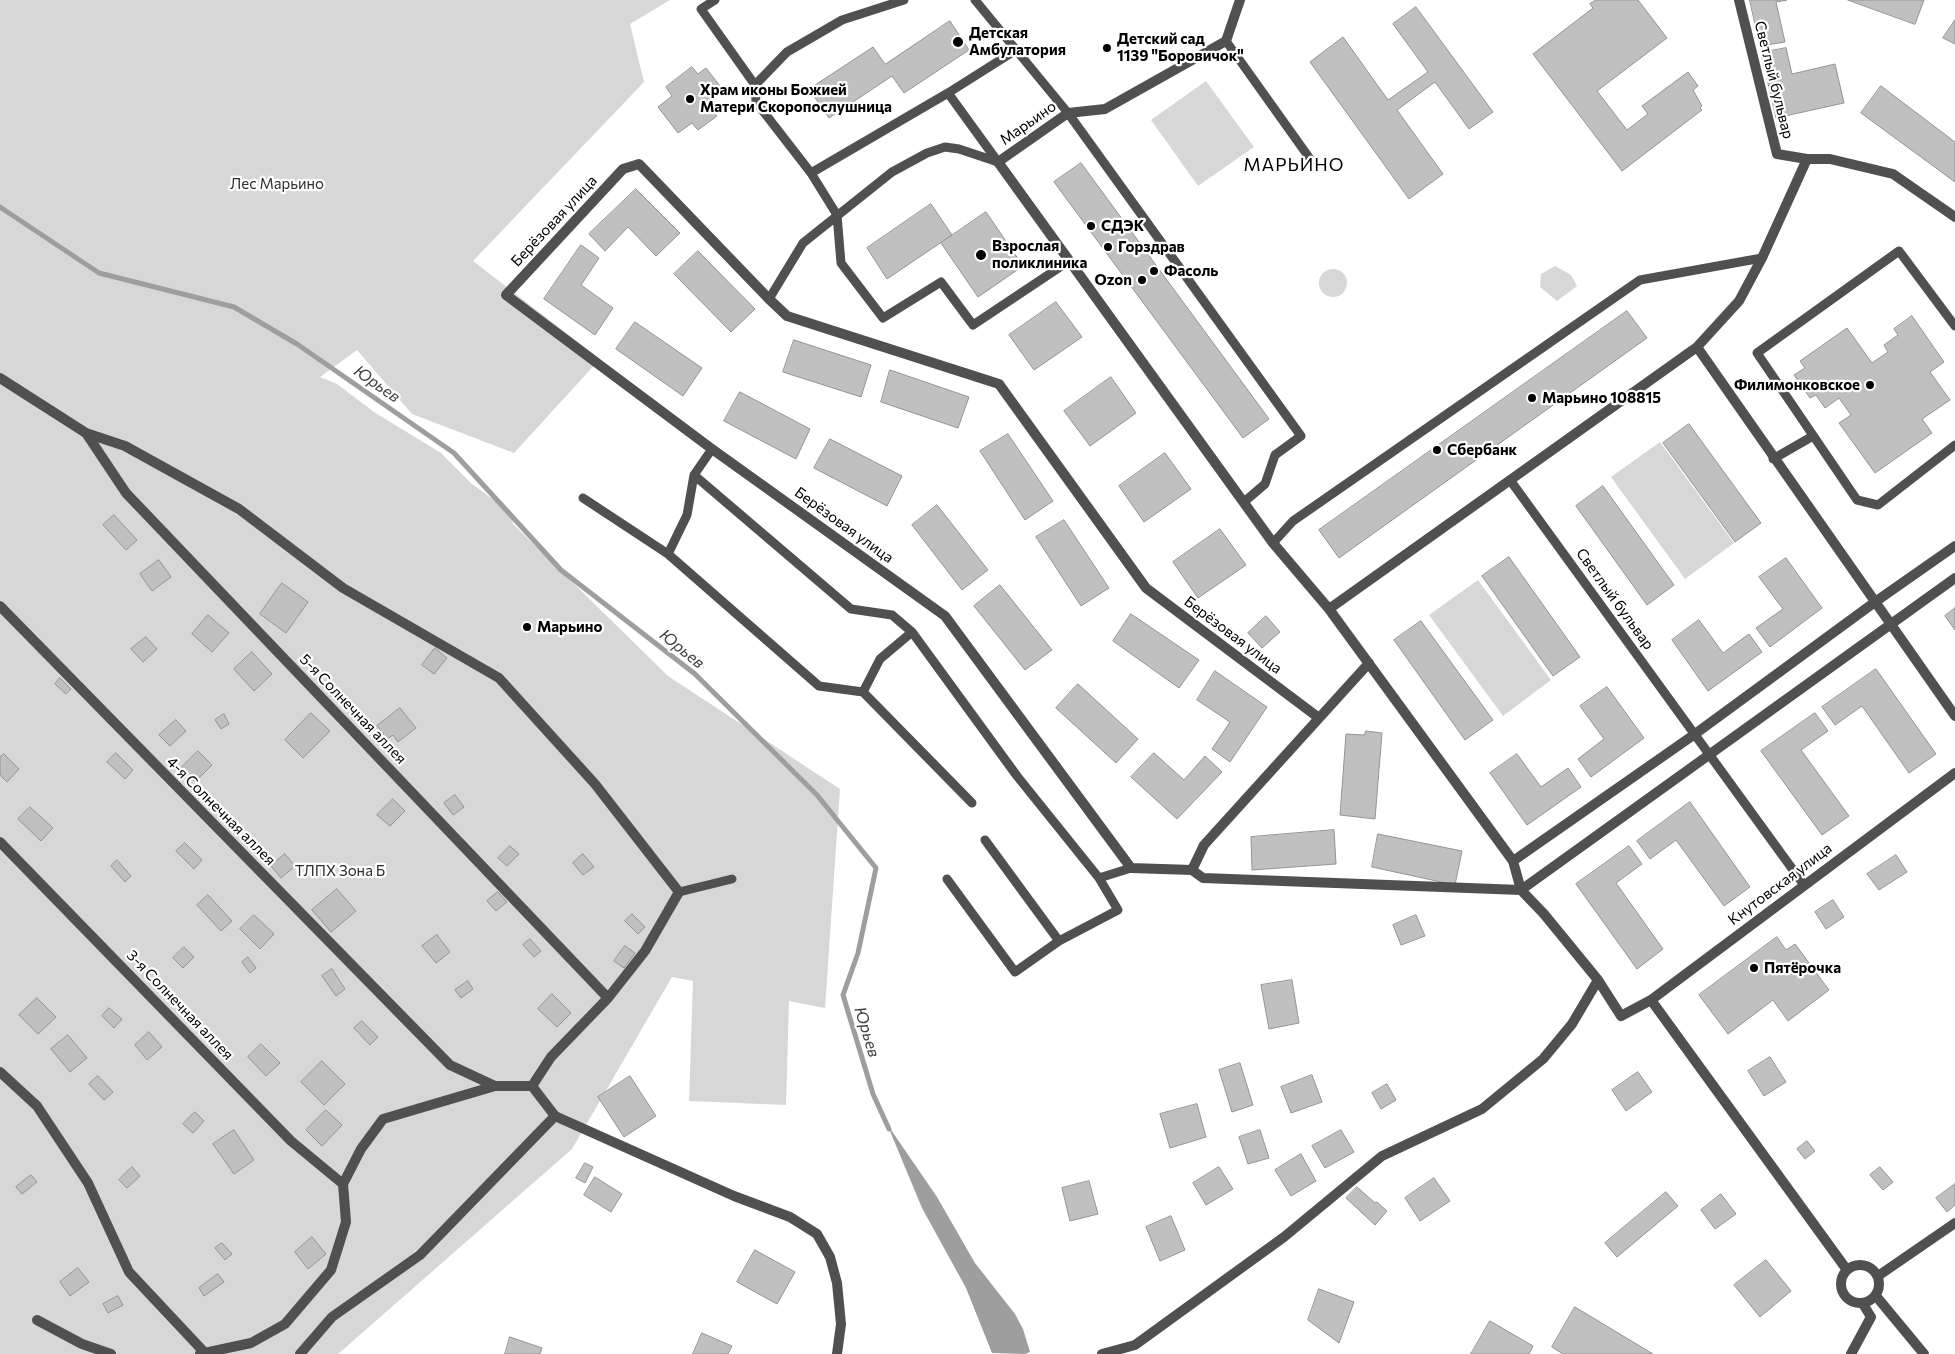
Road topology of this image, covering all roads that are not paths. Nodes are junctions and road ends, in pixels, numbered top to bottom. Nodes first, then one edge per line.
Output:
1 (715, 0) edge
2 (904, 0) edge
3 (974, 0) edge
4 (1240, 0) edge
5 (1739, 0) edge
6 (1226, 41) junction
7 (1016, 50) junction
8 (755, 85) junction
9 (948, 93) junction
10 (1068, 113) junction
11 (1807, 159) junction
12 (998, 162) junction
13 (1313, 163) dead end
14 (811, 173) junction
15 (837, 215) junction
16 (1955, 217) edge
17 (1762, 258) junction
18 (1069, 261) junction
19 (769, 299) junction
20 (1955, 326) edge
21 (1697, 348) junction
22 (0, 378) edge
23 (86, 433) junction
24 (1813, 436) junction
25 (1955, 445) edge
26 (712, 449) junction
27 (1773, 459) junction
28 (694, 475) junction
29 (1510, 480) junction
30 (583, 498) dead end
31 (1244, 502) junction
32 (1273, 543) junction
33 (1955, 546) edge
34 (668, 554) junction
35 (1955, 578) edge
36 (1875, 602) junction
37 (0, 606) edge
38 (1329, 608) junction
39 (1891, 624) junction
40 (912, 632) junction
41 (1369, 663) junction
42 (863, 692) junction
43 (1955, 716) edge
44 (1319, 718) junction
45 (1695, 734) junction
46 (1709, 753) junction
47 (1955, 772) edge
48 (972, 803) dead end
49 (985, 840) dead end
50 (0, 842) edge
51 (1513, 861) junction
52 (1131, 868) junction
53 (1192, 870) junction
54 (1099, 878) junction
55 (732, 879) dead end
56 (947, 879) dead end
57 (1804, 885) junction
58 (1521, 890) junction
59 (679, 892) junction
60 (1059, 941) junction
61 (1598, 980) junction
62 (608, 998) junction
63 (1651, 1000) junction
64 (0, 1072) edge
65 (495, 1086) junction
66 (532, 1086) junction
67 (555, 1116) junction
68 (343, 1184) junction
69 (1955, 1223) edge
70 (1847, 1270) junction
71 (1878, 1276) junction
72 (1876, 1296) junction
73 (1863, 1304) junction
74 (37, 1320) dead end
75 (111, 1354) edge
76 (205, 1354) edge
77 (300, 1354) edge
78 (837, 1354) edge
79 (1102, 1354) edge
80 (1851, 1354) edge
81 (1924, 1354) edge

1 - 8 lane
2 - 8 lane
3 - 7 lane
4 - 6 street
5 - 11 street, Светлый бульвар
6 - 10 street, Марьино
6 - 13 lane
7 - 9 lane
7 - 10 lane
8 - 14 lane
9 - 12 lane
9 - 14 lane
10 - 12 street, Марьино
10 - 31 lane
11 - 16 street, Светлый бульвар
11 - 17 street
12 - 15 lane
12 - 18 street
14 - 15 lane
15 - 18 lane
15 - 19 lane
17 - 21 street
17 - 32 lane
18 - 31 street
19 - 26 street, Берёзовая улица
19 - 44 street, Берёзовая улица
20 - 24 lane
21 - 27 street
21 - 29 street
22 - 23 street
23 - 59 street
23 - 62 street, 5-я Солнечная аллея
24 - 25 lane
24 - 27 lane
26 - 28 lane
26 - 52 street, Берёзовая улица
27 - 36 street
28 - 34 lane
28 - 40 lane
29 - 38 street
29 - 45 lane, Светлый бульвар
30 - 34 lane
31 - 32 street
32 - 38 street
33 - 36 street
34 - 42 lane
35 - 39 street
36 - 39 street
36 - 45 street
37 - 65 street, 4-я Солнечная аллея
38 - 41 street
39 - 43 street
39 - 46 street
40 - 42 lane
40 - 54 lane
41 - 44 street
41 - 51 street
42 - 48 lane
44 - 53 street
45 - 46 lane, Светлый бульвар
45 - 51 street
46 - 57 lane, Светлый бульвар
46 - 58 street
47 - 57 street, Кнутовская улица
49 - 60 lane
50 - 68 street, 3-я Солнечная аллея
51 - 58 street
52 - 53 street
52 - 54 lane
53 - 58 street
54 - 60 lane
55 - 59 lane
56 - 60 lane
57 - 63 street, Кнутовская улица
58 - 61 street
59 - 62 street
61 - 63 street, Кнутовская улица
61 - 79 street
62 - 66 street
63 - 70 street
64 - 76 street
65 - 66 street
65 - 68 street
66 - 67 street
67 - 77 street
67 - 78 street
68 - 76 street
69 - 71 street
70 - 71 street
70 - 73 street
71 - 72 street
72 - 73 street
72 - 81 street
73 - 80 street
74 - 75 street

